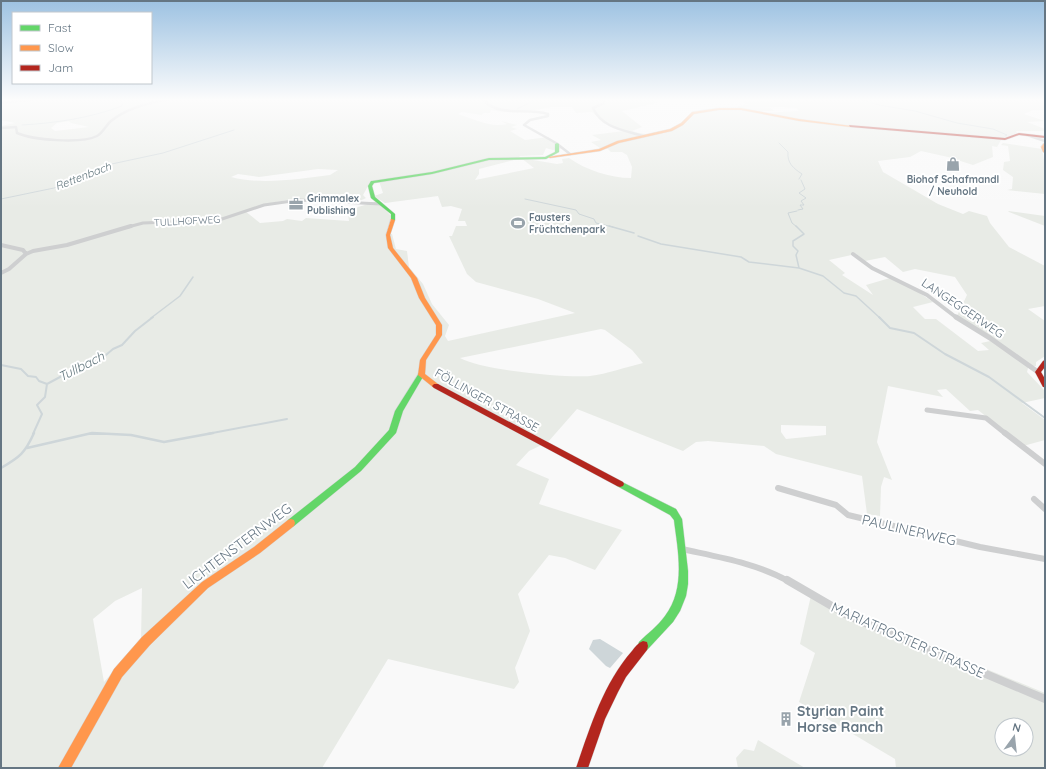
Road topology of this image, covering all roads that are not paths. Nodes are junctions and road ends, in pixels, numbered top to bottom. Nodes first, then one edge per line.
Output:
1 (23, 136) edge
2 (95, 136) edge
3 (543, 136) edge
4 (643, 136) edge
5 (983, 136) edge
6 (1014, 136) edge
7 (1029, 136) edge
8 (1034, 136) edge
9 (1045, 137) edge
10 (1045, 141) edge
11 (557, 144) junction
12 (1045, 144) edge
13 (1045, 152) edge
14 (571, 154) junction
15 (546, 158) junction
16 (381, 204) junction
17 (1, 245) edge
18 (39, 249) junction
19 (23, 250) junction
20 (26, 254) junction
21 (853, 254) dead end
22 (1, 273) edge
23 (1045, 362) edge
24 (1038, 372) junction
25 (421, 375) junction
26 (1045, 385) edge
27 (927, 410) dead end
28 (1045, 464) edge
29 (778, 488) dead end
30 (1034, 498) dead end
31 (1045, 509) edge
32 (682, 549) junction
33 (1045, 559) edge
34 (1045, 699) edge
35 (64, 768) edge
36 (582, 768) edge

1 - 2 street
3 - 11 street
4 - 14 street
5 - 6 street
7 - 10 street
8 - 9 street
11 - 14 street
11 - 15 street
12 - 13 street
14 - 15 street
15 - 16 street, FÖLLINGER STRASSE
16 - 18 street, TULLHOFWEG
16 - 25 street, FÖLLINGER STRASSE
17 - 19 street
18 - 19 street
18 - 20 street, TULLHOFWEG
19 - 20 street
20 - 22 street, TULLHOFWEG
21 - 24 street, LANGEGGERWEG
23 - 24 street
24 - 26 street
25 - 32 street, FÖLLINGER STRASSE
25 - 35 street, LICHTENSTERNWEG
27 - 28 street
29 - 33 street, PAULINERWEG
30 - 31 street
32 - 34 street, MARIATROSTER STRASSE
32 - 36 street, FÖLLINGER STRASSE

